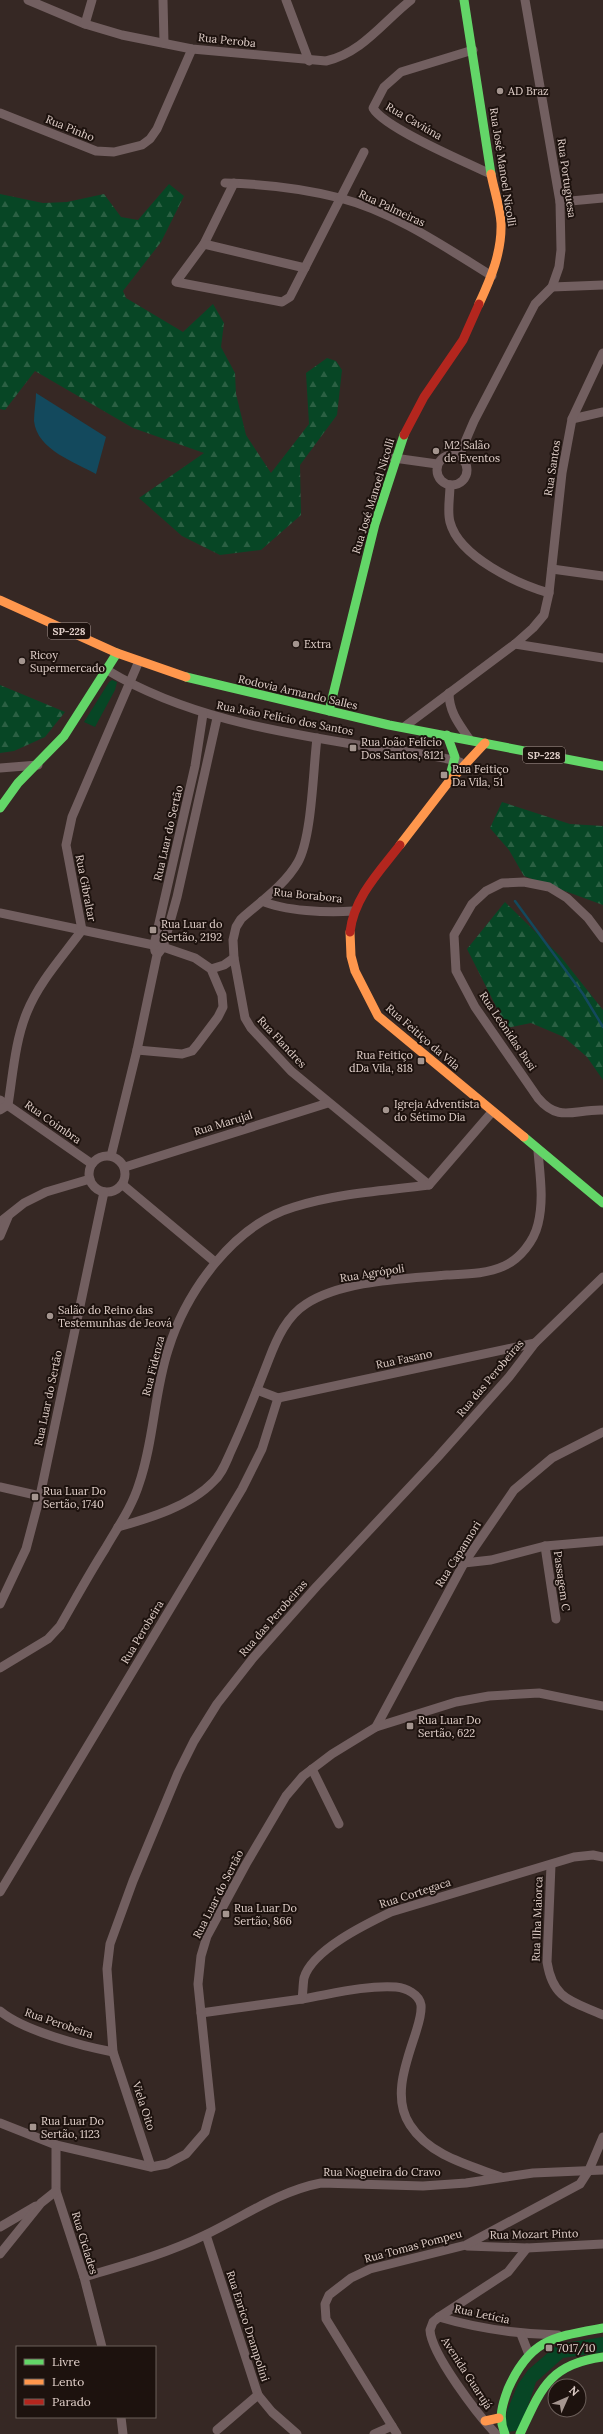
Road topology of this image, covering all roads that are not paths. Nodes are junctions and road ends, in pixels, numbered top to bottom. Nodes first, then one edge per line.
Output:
1 (28, 0) edge
2 (92, 0) edge
3 (163, 0) edge
4 (286, 0) edge
5 (411, 0) edge
6 (464, 0) edge
7 (525, 0) edge
8 (84, 24) junction
9 (164, 44) junction
10 (192, 49) junction
11 (473, 50) junction
12 (309, 61) junction
13 (0, 113) edge
14 (364, 152) dead end
15 (491, 174) junction
16 (341, 198) junction
17 (603, 198) edge
18 (560, 202) junction
19 (204, 244) junction
20 (305, 268) junction
21 (492, 276) junction
22 (603, 285) edge
23 (552, 287) junction
24 (603, 353) edge
25 (603, 412) edge
26 (572, 419) junction
27 (459, 456) junction
28 (394, 458) junction
29 (437, 464) junction
30 (450, 485) junction
31 (552, 568) junction
32 (603, 576) edge
33 (549, 593) junction
34 (0, 600) edge
35 (515, 644) junction
36 (117, 653) junction
37 (603, 658) edge
38 (139, 661) junction
39 (107, 670) junction
40 (130, 683) junction
41 (449, 693) junction
42 (329, 711) junction
43 (203, 714) junction
44 (217, 718) junction
45 (404, 727) junction
46 (447, 736) junction
47 (316, 738) junction
48 (470, 740) junction
49 (485, 744) junction
50 (456, 761) junction
51 (467, 764) junction
52 (38, 765) junction
53 (603, 766) edge
54 (0, 768) edge
55 (447, 784) junction
56 (190, 791) junction
57 (200, 792) junction
58 (0, 808) edge
59 (262, 901) junction
60 (353, 911) junction
61 (0, 913) edge
62 (82, 930) junction
63 (603, 938) edge
64 (154, 945) junction
65 (163, 947) junction
66 (157, 956) junction
67 (234, 958) junction
68 (211, 969) junction
69 (240, 996) junction
70 (224, 1003) junction
71 (137, 1050) junction
72 (0, 1100) edge
73 (328, 1103) junction
74 (4, 1108) edge
75 (603, 1110) edge
76 (492, 1112) junction
77 (538, 1151) junction
78 (111, 1156) junction
79 (92, 1164) junction
80 (124, 1167) junction
81 (90, 1179) junction
82 (123, 1184) junction
83 (430, 1185) junction
84 (104, 1192) junction
85 (602, 1200) edge
86 (9, 1216) junction
87 (0, 1222) edge
88 (0, 1236) edge
89 (215, 1262) junction
90 (603, 1277) edge
91 (535, 1343) junction
92 (257, 1390) junction
93 (278, 1398) junction
94 (603, 1432) edge
95 (0, 1487) edge
96 (40, 1496) junction
97 (118, 1526) junction
98 (603, 1540) edge
99 (545, 1546) junction
100 (464, 1563) junction
101 (0, 1604) edge
102 (556, 1619) dead end
103 (0, 1668) edge
104 (603, 1706) edge
105 (376, 1727) junction
106 (312, 1769) junction
107 (339, 1824) dead end
108 (603, 1857) edge
109 (551, 1865) junction
110 (0, 1892) edge
111 (302, 1999) junction
112 (0, 2011) edge
113 (201, 2012) junction
114 (603, 2015) edge
115 (113, 2052) junction
116 (0, 2123) edge
117 (603, 2137) edge
118 (56, 2145) junction
119 (151, 2167) junction
120 (589, 2170) junction
121 (603, 2170) edge
122 (502, 2177) junction
123 (56, 2191) junction
124 (41, 2203) junction
125 (0, 2227) edge
126 (206, 2235) junction
127 (603, 2244) edge
128 (466, 2245) junction
129 (527, 2248) junction
130 (0, 2254) edge
131 (84, 2277) junction
132 (439, 2317) junction
133 (603, 2328) edge
134 (521, 2334) junction
135 (561, 2335) junction
136 (102, 2346) edge
137 (528, 2352) junction
138 (603, 2356) edge
139 (258, 2395) junction
140 (121, 2418) edge
141 (499, 2418) junction
142 (485, 2421) junction
143 (217, 2430) dead end
144 (394, 2430) edge
145 (123, 2434) edge
146 (297, 2434) edge
147 (374, 2434) edge
148 (496, 2434) edge
149 (505, 2434) edge
150 (520, 2434) edge

1 - 8 street, Rua Peroba
2 - 8 street
3 - 9 street
4 - 12 street
5 - 12 street, Rua Peroba
6 - 11 main road, Rua José Manoel Nicolli
7 - 18 street, Rua Portuguesa
8 - 9 street, Rua Peroba
9 - 10 street, Rua Peroba
10 - 12 street, Rua Peroba
10 - 13 street, Rua Pinho
11 - 15 main road, Rua José Manoel Nicolli
11 - 15 street, Rua Caviúna
14 - 16 street
15 - 21 main road, Rua José Manoel Nicolli
16 - 19 street, Rua Palmeiras
16 - 20 street
16 - 21 street, Rua Palmeiras
17 - 18 street
18 - 23 street, Rua Portuguesa
19 - 20 street
19 - 20 street
21 - 28 main road, Rua José Manoel Nicolli
22 - 23 street
23 - 27 street, Rua Portuguesa
24 - 26 street, Rua Santos
25 - 26 street
26 - 31 street, Rua Santos
27 - 29 street
27 - 30 street
28 - 29 street
28 - 42 main road, Rua José Manoel Nicolli
29 - 30 street
30 - 33 street
31 - 32 street
31 - 33 street, Rua Santos
33 - 35 street, Rua Santos
34 - 36 main road, Rodovia Armando Salles / SP-228
35 - 37 street
35 - 41 street, Rua Santos
36 - 38 main road, Rodovia Armando Salles / SP-228
36 - 39 main road
38 - 40 street, Rua Gibraltar
38 - 42 main road, Rodovia Armando Salles / SP-228
39 - 40 street, Rua João Felício dos Santos
39 - 52 main road
40 - 43 street, Rua João Felício dos Santos
40 - 62 street, Rua Gibraltar
41 - 45 street, Rua Santos
41 - 48 street
42 - 45 main road, Rodovia Armando Salles / SP-228
43 - 44 street, Rua João Felício dos Santos
43 - 56 street, Rua Luar do Sertão
44 - 47 street, Rua João Felício dos Santos
44 - 57 street, Rua Luar do Sertão
45 - 46 main road, Rodovia Armando Salles / SP-228
46 - 48 main road, Rodovia Armando Salles / SP-228
46 - 50 main road
47 - 50 street, Rua João Felício dos Santos
47 - 59 street, Rua Flandres
48 - 49 main road, Rodovia Armando Salles / SP-228
49 - 51 main road, Rua Feitiço da Vila
49 - 53 main road, Rodovia Armando Salles / SP-228
50 - 51 street, Rua João Felício dos Santos
50 - 55 main road, Rua Feitiço da Vila
51 - 55 main road, Rua Feitiço da Vila
52 - 54 street
52 - 58 main road
55 - 60 main road, Rua Feitiço da Vila
56 - 57 street
56 - 64 street, Rua Luar do Sertão
57 - 65 street, Rua Luar do Sertão
59 - 60 street, Rua Borabora
59 - 67 street, Rua Flandres
60 - 76 main road, Rua Feitiço da Vila
61 - 62 street
62 - 64 street
62 - 74 street, Rua Gibraltar
63 - 75 street, Rua Leônidas Busi
64 - 65 street
64 - 66 street, Rua Luar do Sertão
65 - 66 street, Rua Luar do Sertão
65 - 68 street
66 - 71 street, Rua Luar do Sertão
67 - 68 street
67 - 69 street, Rua Flandres
68 - 70 street
69 - 70 street
69 - 73 street, Rua Flandres
70 - 71 street
71 - 78 street, Rua Luar do Sertão
72 - 74 street, Rua Coimbra
73 - 80 street, Rua Marujal
73 - 83 street, Rua Flandres
74 - 79 street, Rua Coimbra
76 - 77 main road, Rua Feitiço da Vila
76 - 83 street
77 - 85 main road, Rua Feitiço da Vila
77 - 92 street, Rua Agrópoli
78 - 79 street
78 - 80 street
79 - 81 street
80 - 82 street
81 - 84 street
81 - 86 street
82 - 84 street
82 - 89 street
83 - 89 street, Rua Fidenza
84 - 96 street, Rua Luar do Sertão
86 - 87 street
86 - 88 street
89 - 97 street, Rua Fidenza
90 - 91 street, Rua das Perobeiras
91 - 93 street, Rua Fasano
91 - 115 street, Rua das Perobeiras
92 - 93 street
92 - 97 street, Rua Agrópoli
93 - 110 street, Rua Perobeira
94 - 100 street, Rua Capannori
95 - 96 street
96 - 101 street, Rua Luar do Sertão
97 - 103 street, Rua Fidenza
98 - 99 street
99 - 100 street
99 - 102 street, Passagem C
100 - 105 street, Rua Capannori
104 - 105 street, Rua Luar do Sertão
105 - 106 street, Rua Luar do Sertão
106 - 107 street
106 - 113 street, Rua Luar do Sertão
108 - 109 street, Rua Cortegaca
109 - 111 street, Rua Cortegaca
109 - 114 street, Rua Ilha Maiorca
111 - 113 street
111 - 122 street
112 - 115 street, Rua Perobeira
113 - 119 street, Rua Luar do Sertão
115 - 119 street, Viela Oito
116 - 118 street, Rua Luar do Sertão
117 - 120 street, Rua Tomas Pompeu
118 - 119 street, Rua Luar do Sertão
118 - 123 street, Rua Ciclades
120 - 121 street, Rua Nogueira do Cravo
120 - 122 street, Rua Nogueira do Cravo
120 - 128 street, Rua Tomas Pompeu
122 - 126 street, Rua Nogueira do Cravo
123 - 124 street
123 - 131 street, Rua Ciclades
124 - 125 street
124 - 130 street
126 - 131 street, Rua Nogueira do Cravo
126 - 139 street, Rua Enrico Drampolini
127 - 129 street, Rua Mozart Pinto
128 - 129 street, Rua Mozart Pinto
128 - 144 street, Rua Tomas Pompeu
129 - 132 street
131 - 136 street, Rua Ciclades
132 - 134 street, Rua Letícia
132 - 142 street, Avenida Guarujá
133 - 135 main road, Rua Letícia
134 - 135 street, Rua Letícia
134 - 137 street, Rua Letícia
135 - 137 main road
137 - 141 main road
138 - 150 main road
139 - 143 street
139 - 146 street, Rua Enrico Drampolini
140 - 145 street
141 - 142 main road
141 - 149 main road
142 - 148 street, Avenida Guarujá
144 - 147 street

